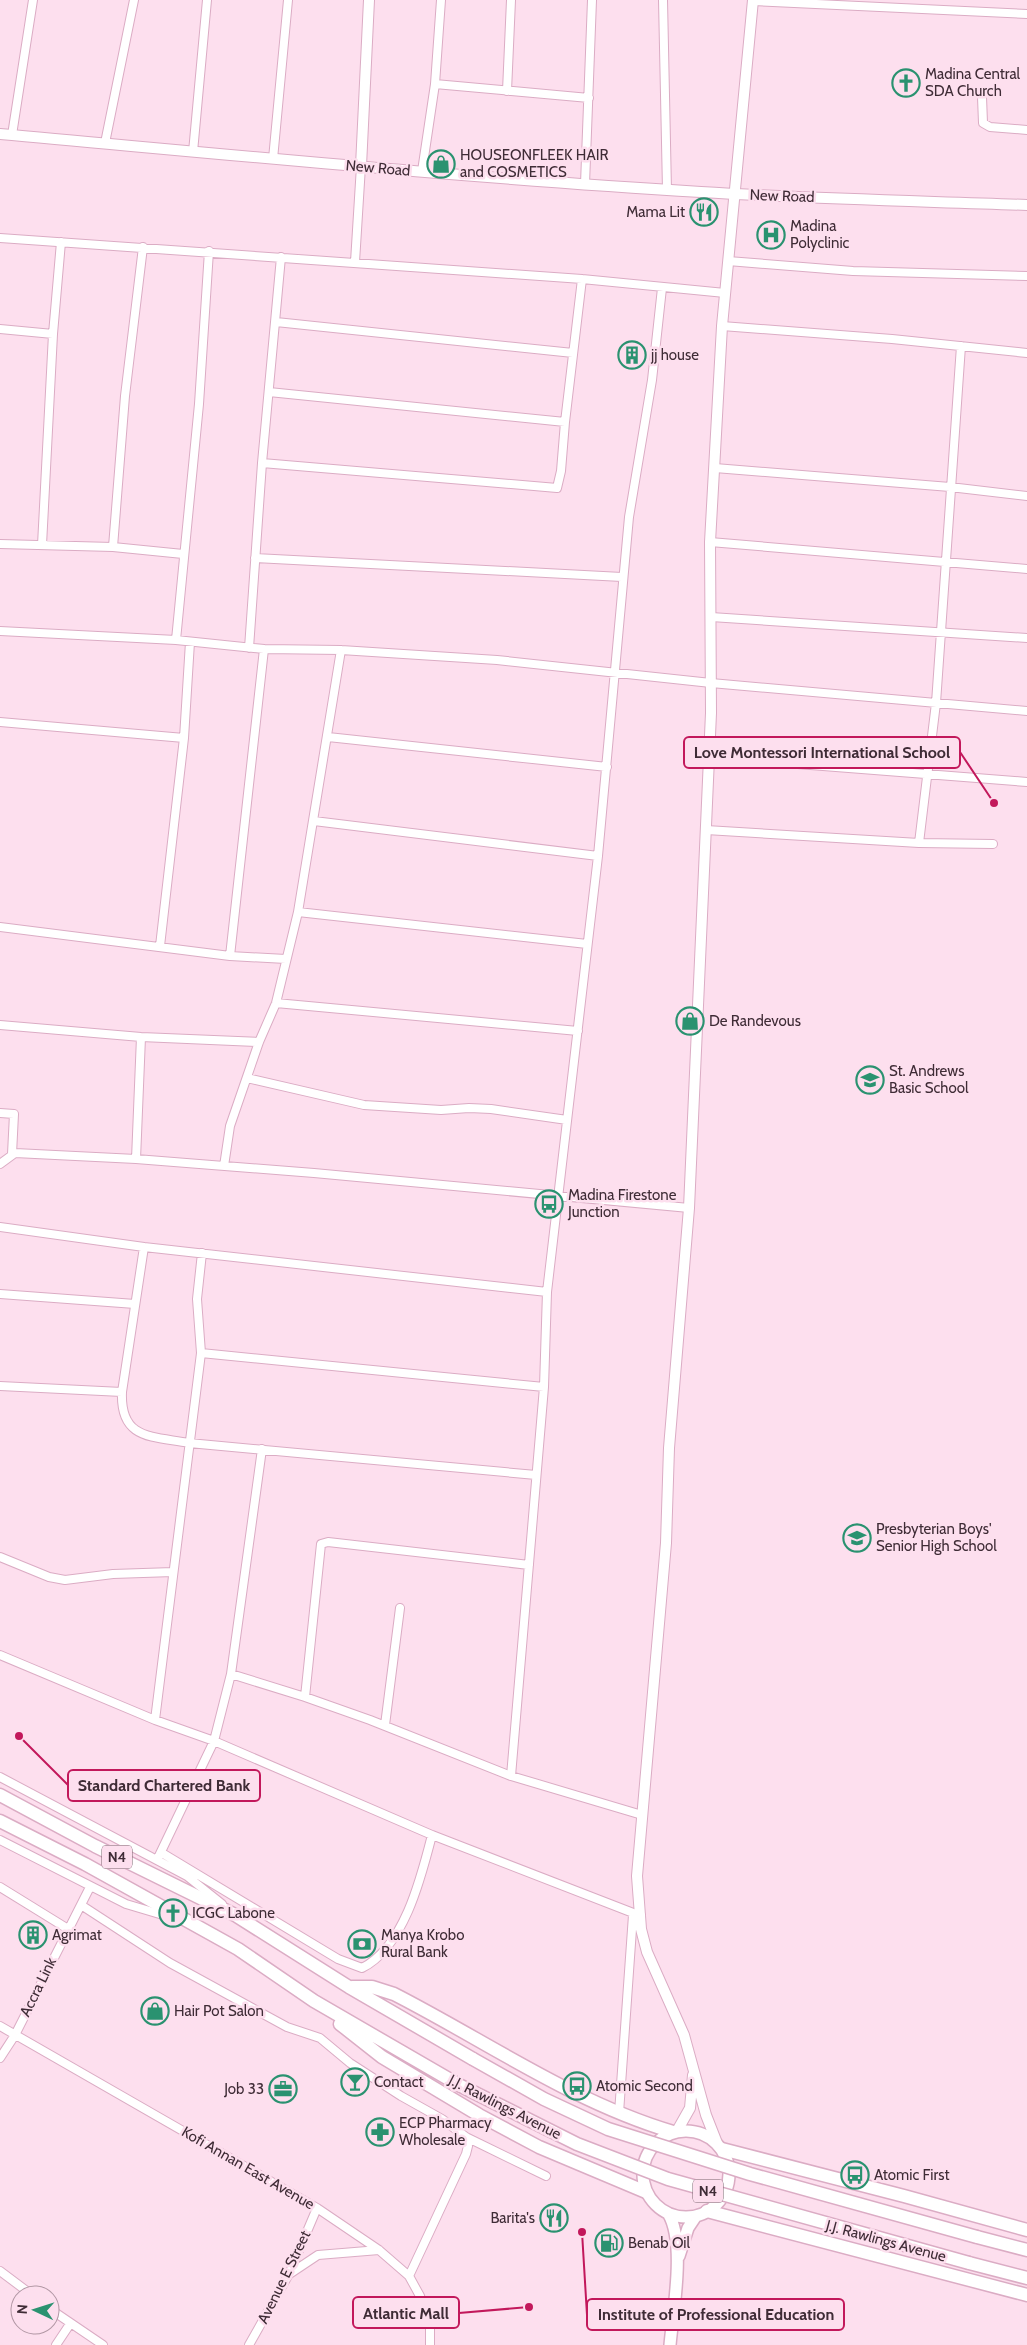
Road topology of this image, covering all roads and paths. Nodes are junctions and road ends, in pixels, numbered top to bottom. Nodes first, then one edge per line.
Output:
1 (33, 0) edge
2 (134, 0) edge
3 (207, 0) edge
4 (288, 0) edge
5 (369, 0) edge
6 (441, 0) edge
7 (511, 0) edge
8 (592, 0) edge
9 (663, 0) edge
10 (753, 1) edge
11 (1027, 14) edge
12 (435, 84) junction
13 (507, 91) junction
14 (982, 97) dead end
15 (589, 98) junction
16 (1027, 130) edge
17 (0, 134) edge
18 (12, 135) junction
19 (105, 143) junction
20 (193, 152) junction
21 (272, 159) junction
22 (361, 166) junction
23 (422, 171) junction
24 (585, 184) junction
25 (667, 190) junction
26 (734, 194) junction
27 (1027, 205) edge
28 (0, 238) edge
29 (60, 242) junction
30 (143, 247) junction
31 (209, 251) junction
32 (281, 257) junction
33 (728, 260) junction
34 (355, 262) junction
35 (1027, 276) edge
36 (582, 279) junction
37 (662, 288) junction
38 (724, 293) junction
39 (276, 322) junction
40 (722, 326) junction
41 (0, 329) edge
42 (53, 334) junction
43 (961, 346) junction
44 (573, 353) junction
45 (1027, 353) edge
46 (269, 392) junction
47 (564, 422) junction
48 (262, 463) junction
49 (715, 468) junction
50 (950, 487) junction
51 (1027, 496) edge
52 (710, 542) junction
53 (0, 544) edge
54 (42, 545) junction
55 (113, 547) junction
56 (183, 554) junction
57 (255, 558) junction
58 (945, 563) junction
59 (1027, 569) edge
60 (622, 577) junction
61 (711, 617) junction
62 (0, 631) edge
63 (942, 633) junction
64 (1027, 638) edge
65 (176, 640) junction
66 (190, 642) junction
67 (249, 648) junction
68 (264, 649) junction
69 (341, 650) junction
70 (614, 672) junction
71 (712, 683) junction
72 (936, 703) junction
73 (1027, 711) edge
74 (0, 722) edge
75 (328, 737) junction
76 (184, 738) junction
77 (709, 757) junction
78 (607, 766) junction
79 (926, 775) junction
80 (1027, 782) edge
81 (314, 822) junction
82 (706, 830) junction
83 (919, 843) junction
84 (993, 844) dead end
85 (598, 856) junction
86 (298, 912) junction
87 (0, 927) edge
88 (587, 944) junction
89 (160, 946) junction
90 (230, 956) junction
91 (286, 959) junction
92 (276, 1003) junction
93 (0, 1025) edge
94 (578, 1031) junction
95 (141, 1037) junction
96 (259, 1042) junction
97 (247, 1078) junction
98 (0, 1113) edge
99 (567, 1120) junction
100 (12, 1154) junction
101 (136, 1159) junction
102 (0, 1164) edge
103 (224, 1166) junction
104 (557, 1195) junction
105 (689, 1208) junction
106 (0, 1227) edge
107 (144, 1247) junction
108 (202, 1253) junction
109 (547, 1292) junction
110 (0, 1294) edge
111 (135, 1304) junction
112 (201, 1353) junction
113 (0, 1386) edge
114 (544, 1387) junction
115 (122, 1392) junction
116 (189, 1443) junction
117 (262, 1449) junction
118 (536, 1475) junction
119 (0, 1557) edge
120 (529, 1565) junction
121 (173, 1572) junction
122 (400, 1608) dead end
123 (0, 1655) edge
124 (231, 1674) junction
125 (305, 1697) junction
126 (155, 1720) junction
127 (385, 1725) junction
128 (214, 1741) junction
129 (512, 1776) junction
130 (0, 1777) edge
131 (0, 1795) edge
132 (642, 1815) junction
133 (0, 1821) edge
134 (432, 1836) junction
135 (0, 1840) edge
136 (162, 1853) junction
137 (157, 1860) junction
138 (0, 1887) edge
139 (90, 1887) junction
140 (80, 1905) junction
141 (235, 1915) junction
142 (637, 1916) junction
143 (183, 1921) junction
144 (68, 1929) junction
145 (349, 1987) junction
146 (314, 2001) junction
147 (0, 2026) edge
148 (15, 2035) junction
149 (0, 2058) edge
150 (693, 2062) junction
151 (619, 2113) junction
152 (675, 2132) junction
153 (466, 2137) junction
154 (719, 2146) junction
155 (546, 2176) dead end
156 (646, 2192) junction
157 (317, 2208) junction
158 (668, 2213) junction
159 (702, 2213) junction
160 (1027, 2230) edge
161 (380, 2250) junction
162 (1027, 2250) edge
163 (677, 2263) junction
164 (0, 2272) edge
165 (289, 2274) junction
166 (409, 2276) junction
167 (1027, 2278) edge
168 (18, 2285) edge
169 (1027, 2296) edge
170 (60, 2316) edge
171 (70, 2324) junction
172 (56, 2345) edge
173 (103, 2345) edge
174 (249, 2345) edge
175 (430, 2345) edge
176 (670, 2345) edge

1 - 18 street
2 - 19 street
3 - 20 street
4 - 21 street
5 - 22 street
6 - 12 street
7 - 13 street
8 - 15 street
9 - 25 street
10 - 11 street
10 - 26 street
12 - 13 street
12 - 23 street
13 - 15 street
14 - 16 street
15 - 24 street
17 - 18 street, New Road
18 - 19 street, New Road
19 - 20 street, New Road
20 - 21 street, New Road
21 - 22 street, New Road
22 - 23 street, New Road
22 - 34 street
23 - 24 street, New Road
24 - 25 street, New Road
25 - 26 street, New Road
26 - 27 street, New Road
26 - 33 street
28 - 29 street
29 - 30 street
29 - 42 street
30 - 31 street
30 - 55 street
31 - 32 street
31 - 56 street
32 - 34 street
32 - 39 street
33 - 35 street
33 - 38 street
34 - 36 street
36 - 37 street
36 - 44 street
37 - 38 street
37 - 60 street
38 - 40 street
39 - 44 street
39 - 46 street
40 - 43 street
40 - 49 street
41 - 42 street
42 - 54 street
43 - 45 street
43 - 50 street
44 - 47 street
46 - 47 street
46 - 48 street
47 - 48 street
48 - 57 street
49 - 50 street
49 - 52 street
50 - 51 street
50 - 58 street
52 - 58 street
52 - 61 street
53 - 54 street
54 - 55 street
55 - 56 street
56 - 65 street
57 - 60 street
57 - 67 street
58 - 59 street
58 - 63 street
60 - 70 street
61 - 63 street
61 - 71 street
62 - 65 street
63 - 64 street
63 - 72 street
65 - 66 street
66 - 67 street
66 - 76 street
67 - 68 street
68 - 69 street
68 - 90 street
69 - 70 street
69 - 75 street
70 - 71 street
70 - 78 street
71 - 72 street
71 - 77 street
72 - 73 street
72 - 79 street
74 - 76 street
75 - 78 street
75 - 81 street
76 - 89 street
77 - 79 street
77 - 82 street
78 - 85 street
79 - 80 street
79 - 83 street
81 - 85 street
81 - 86 street
82 - 83 street
82 - 105 street
83 - 84 street
85 - 88 street
86 - 88 street
86 - 91 street
87 - 89 street
88 - 94 street
89 - 90 street
90 - 91 street
91 - 92 street
92 - 94 street
92 - 96 street
93 - 95 street
94 - 99 street
95 - 96 street
95 - 101 street
96 - 97 street
97 - 99 street
97 - 103 street
98 - 100 street
99 - 104 street
100 - 101 street
100 - 102 street
101 - 103 street
103 - 104 street
104 - 105 street
104 - 109 street
105 - 132 street
106 - 107 street
107 - 108 street
107 - 111 street
108 - 109 street
108 - 112 street
109 - 114 street
110 - 111 street
111 - 115 street
112 - 114 street
112 - 116 street
113 - 115 street
114 - 118 street
115 - 116 street
116 - 117 street
116 - 121 street
117 - 118 street
117 - 124 street
118 - 120 street
119 - 121 street
120 - 125 street
120 - 129 street
121 - 126 street
122 - 127 street
123 - 126 street
124 - 125 street
124 - 128 street
125 - 127 street
126 - 128 street
127 - 129 street
128 - 134 street
128 - 136 street
129 - 132 street
130 - 137 street
131 - 141 highway, J.J. Rawlings Avenue / N4
132 - 142 street
133 - 143 highway, J.J. Rawlings Avenue / N4
134 - 136 street
134 - 142 street
135 - 139 street
136 - 137 street
137 - 141 street
138 - 144 street
139 - 140 street, Accra Link
139 - 143 street
140 - 144 street, Accra Link
140 - 153 street
141 - 145 highway, J.J. Rawlings Avenue / N4
142 - 150 street
142 - 151 street
143 - 146 highway, J.J. Rawlings Avenue / N4
144 - 148 street, Accra Link
145 - 151 highway
145 - 162 highway, J.J. Rawlings Avenue / N4, bridge
146 - 156 highway
146 - 167 highway, J.J. Rawlings Avenue / N4, bridge
147 - 148 street, Kofi Annan East Avenue
148 - 149 street, Accra Link
148 - 157 street, Kofi Annan East Avenue
150 - 152 street
150 - 154 street
151 - 152 highway
152 - 154 main road
152 - 156 main road
153 - 155 street
153 - 166 street
154 - 159 main road
154 - 160 highway
156 - 158 main road
157 - 161 street, Kofi Annan East Avenue
157 - 165 street, Avenue E Street
158 - 159 main road
158 - 163 main road
159 - 163 main road
159 - 169 highway
161 - 165 street
161 - 166 street, Kofi Annan East Avenue
163 - 176 main road
164 - 168 street
165 - 174 street, Avenue E Street
166 - 175 street, Kofi Annan East Avenue
170 - 171 street
171 - 172 street
171 - 173 street

